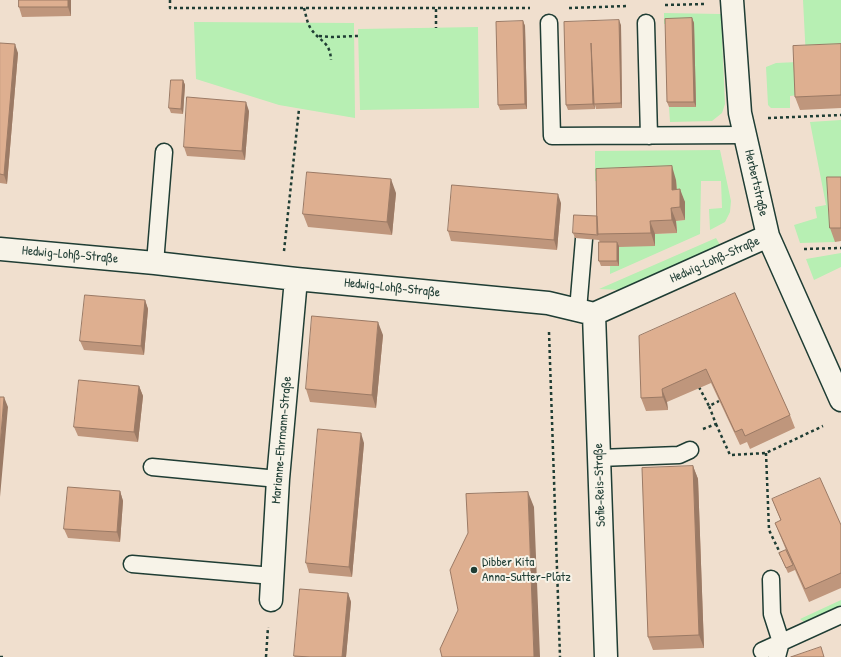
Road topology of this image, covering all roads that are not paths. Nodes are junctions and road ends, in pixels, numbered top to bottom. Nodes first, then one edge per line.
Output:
1 (732, 2) edge
2 (549, 23) dead end
3 (646, 23) dead end
4 (744, 135) junction
5 (648, 136) junction
6 (164, 152) dead end
7 (768, 236) junction
8 (584, 239) edge
9 (0, 249) edge
10 (155, 263) junction
11 (289, 278) junction
12 (586, 312) junction
13 (841, 400) edge
14 (690, 450) dead end
15 (599, 458) junction
16 (152, 468) dead end
17 (278, 479) junction
18 (132, 564) dead end
19 (273, 576) junction
20 (771, 579) dead end
21 (271, 600) dead end
22 (841, 615) edge
23 (781, 642) junction
24 (762, 651) dead end
25 (606, 657) edge
26 (777, 657) edge

1 - 4 street, Herbertstraße
2 - 5 lane
3 - 5 lane
4 - 5 lane
4 - 7 street, Herbertstraße
6 - 10 lane
7 - 12 street, Hedwig-Lohß-Straße
7 - 13 street, Herbertstraße
8 - 12 lane
9 - 10 street, Hedwig-Lohß-Straße
10 - 11 street, Hedwig-Lohß-Straße
11 - 12 street, Hedwig-Lohß-Straße
11 - 17 street, Marianne-Ehrmann-Straße
12 - 15 street, Sofie-Reis-Straße
14 - 15 lane
15 - 25 street, Sofie-Reis-Straße
16 - 17 lane
17 - 19 street, Marianne-Ehrmann-Straße
18 - 19 lane
19 - 21 street, Marianne-Ehrmann-Straße
20 - 23 lane
22 - 23 lane
23 - 24 lane
23 - 26 lane

